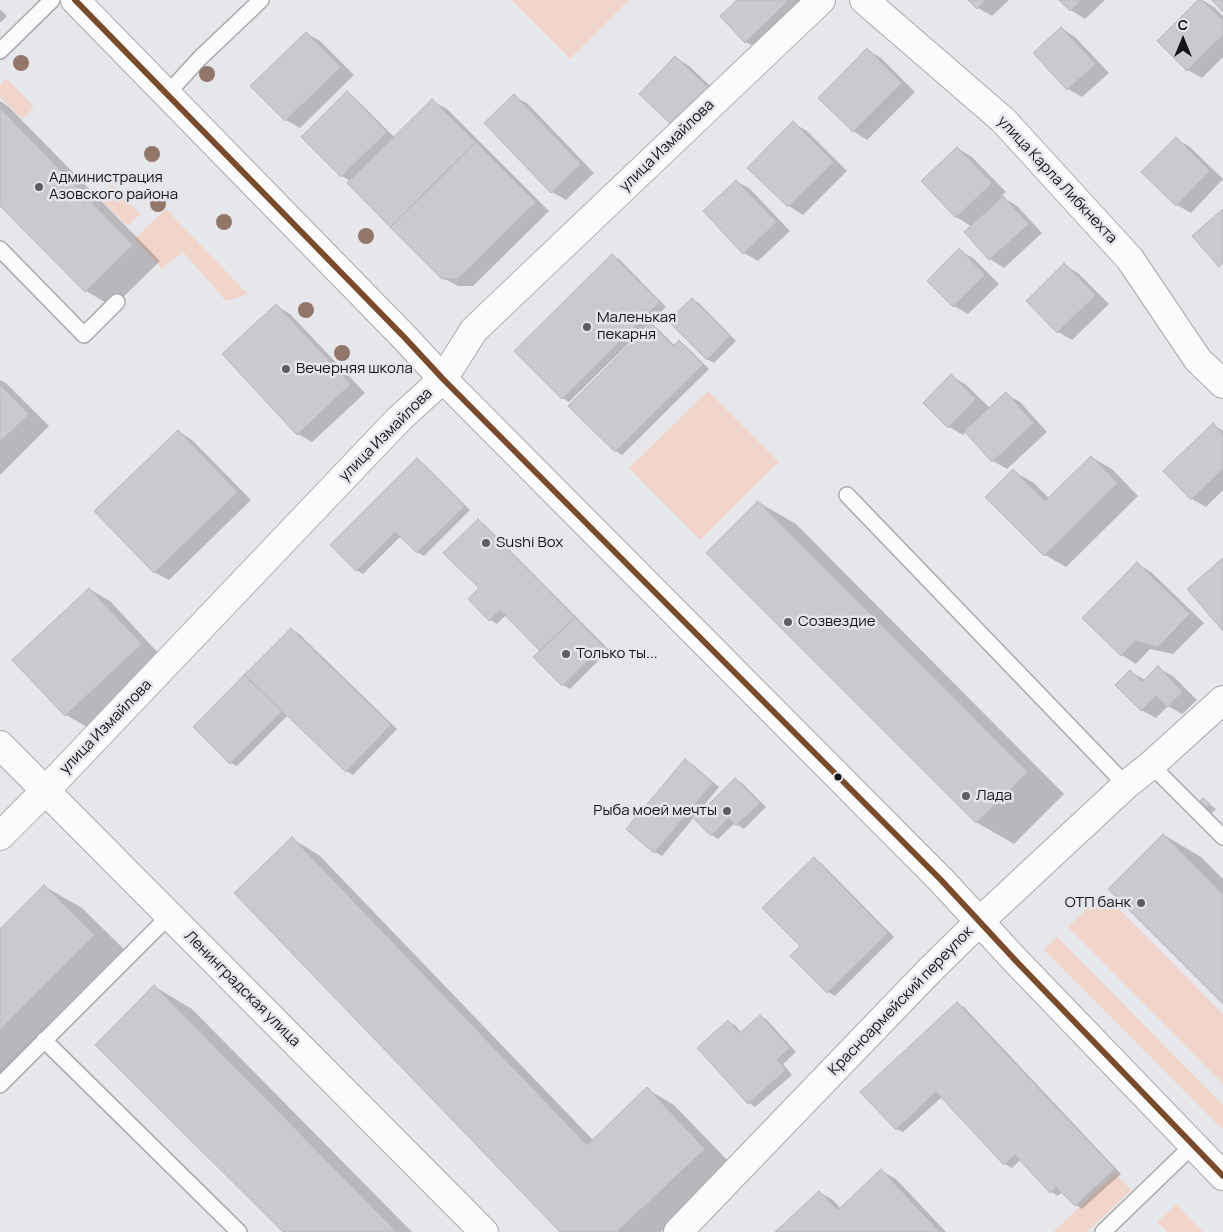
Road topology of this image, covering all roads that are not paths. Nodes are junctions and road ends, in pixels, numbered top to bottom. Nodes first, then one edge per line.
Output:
1 (52, 0) edge
2 (75, 0) edge
3 (261, 0) edge
4 (821, 0) edge
5 (864, 0) edge
6 (0, 51) edge
7 (167, 94) junction
8 (0, 249) edge
9 (117, 302) dead end
10 (443, 378) junction
11 (1223, 384) edge
12 (847, 495) dead end
13 (1223, 700) edge
14 (0, 746) edge
15 (1151, 765) junction
16 (1126, 785) junction
17 (46, 791) junction
18 (0, 836) edge
19 (1223, 837) edge
20 (169, 916) junction
21 (980, 922) junction
22 (44, 1040) junction
23 (0, 1084) edge
24 (1193, 1145) junction
25 (1223, 1176) edge
26 (474, 1229) edge
27 (239, 1232) edge
28 (678, 1232) edge
29 (1103, 1232) edge

1 - 6 lane
2 - 7 street
3 - 7 lane
4 - 10 street, улица Измайлова
5 - 11 street, улица Карла Либкнехта
7 - 10 street
8 - 9 lane
10 - 17 street, улица Измайлова
10 - 21 street
12 - 16 lane
13 - 15 street, Красноармейский переулок
14 - 17 street, Ленинградская улица
15 - 16 street, Красноармейский переулок
15 - 19 lane
16 - 21 street, Красноармейский переулок
17 - 18 street, улица Измайлова
17 - 20 street, Ленинградская улица
20 - 22 lane
20 - 26 street, Ленинградская улица
21 - 24 street
21 - 28 street, Красноармейский переулок
22 - 23 lane
22 - 27 lane
24 - 25 street
24 - 29 lane

